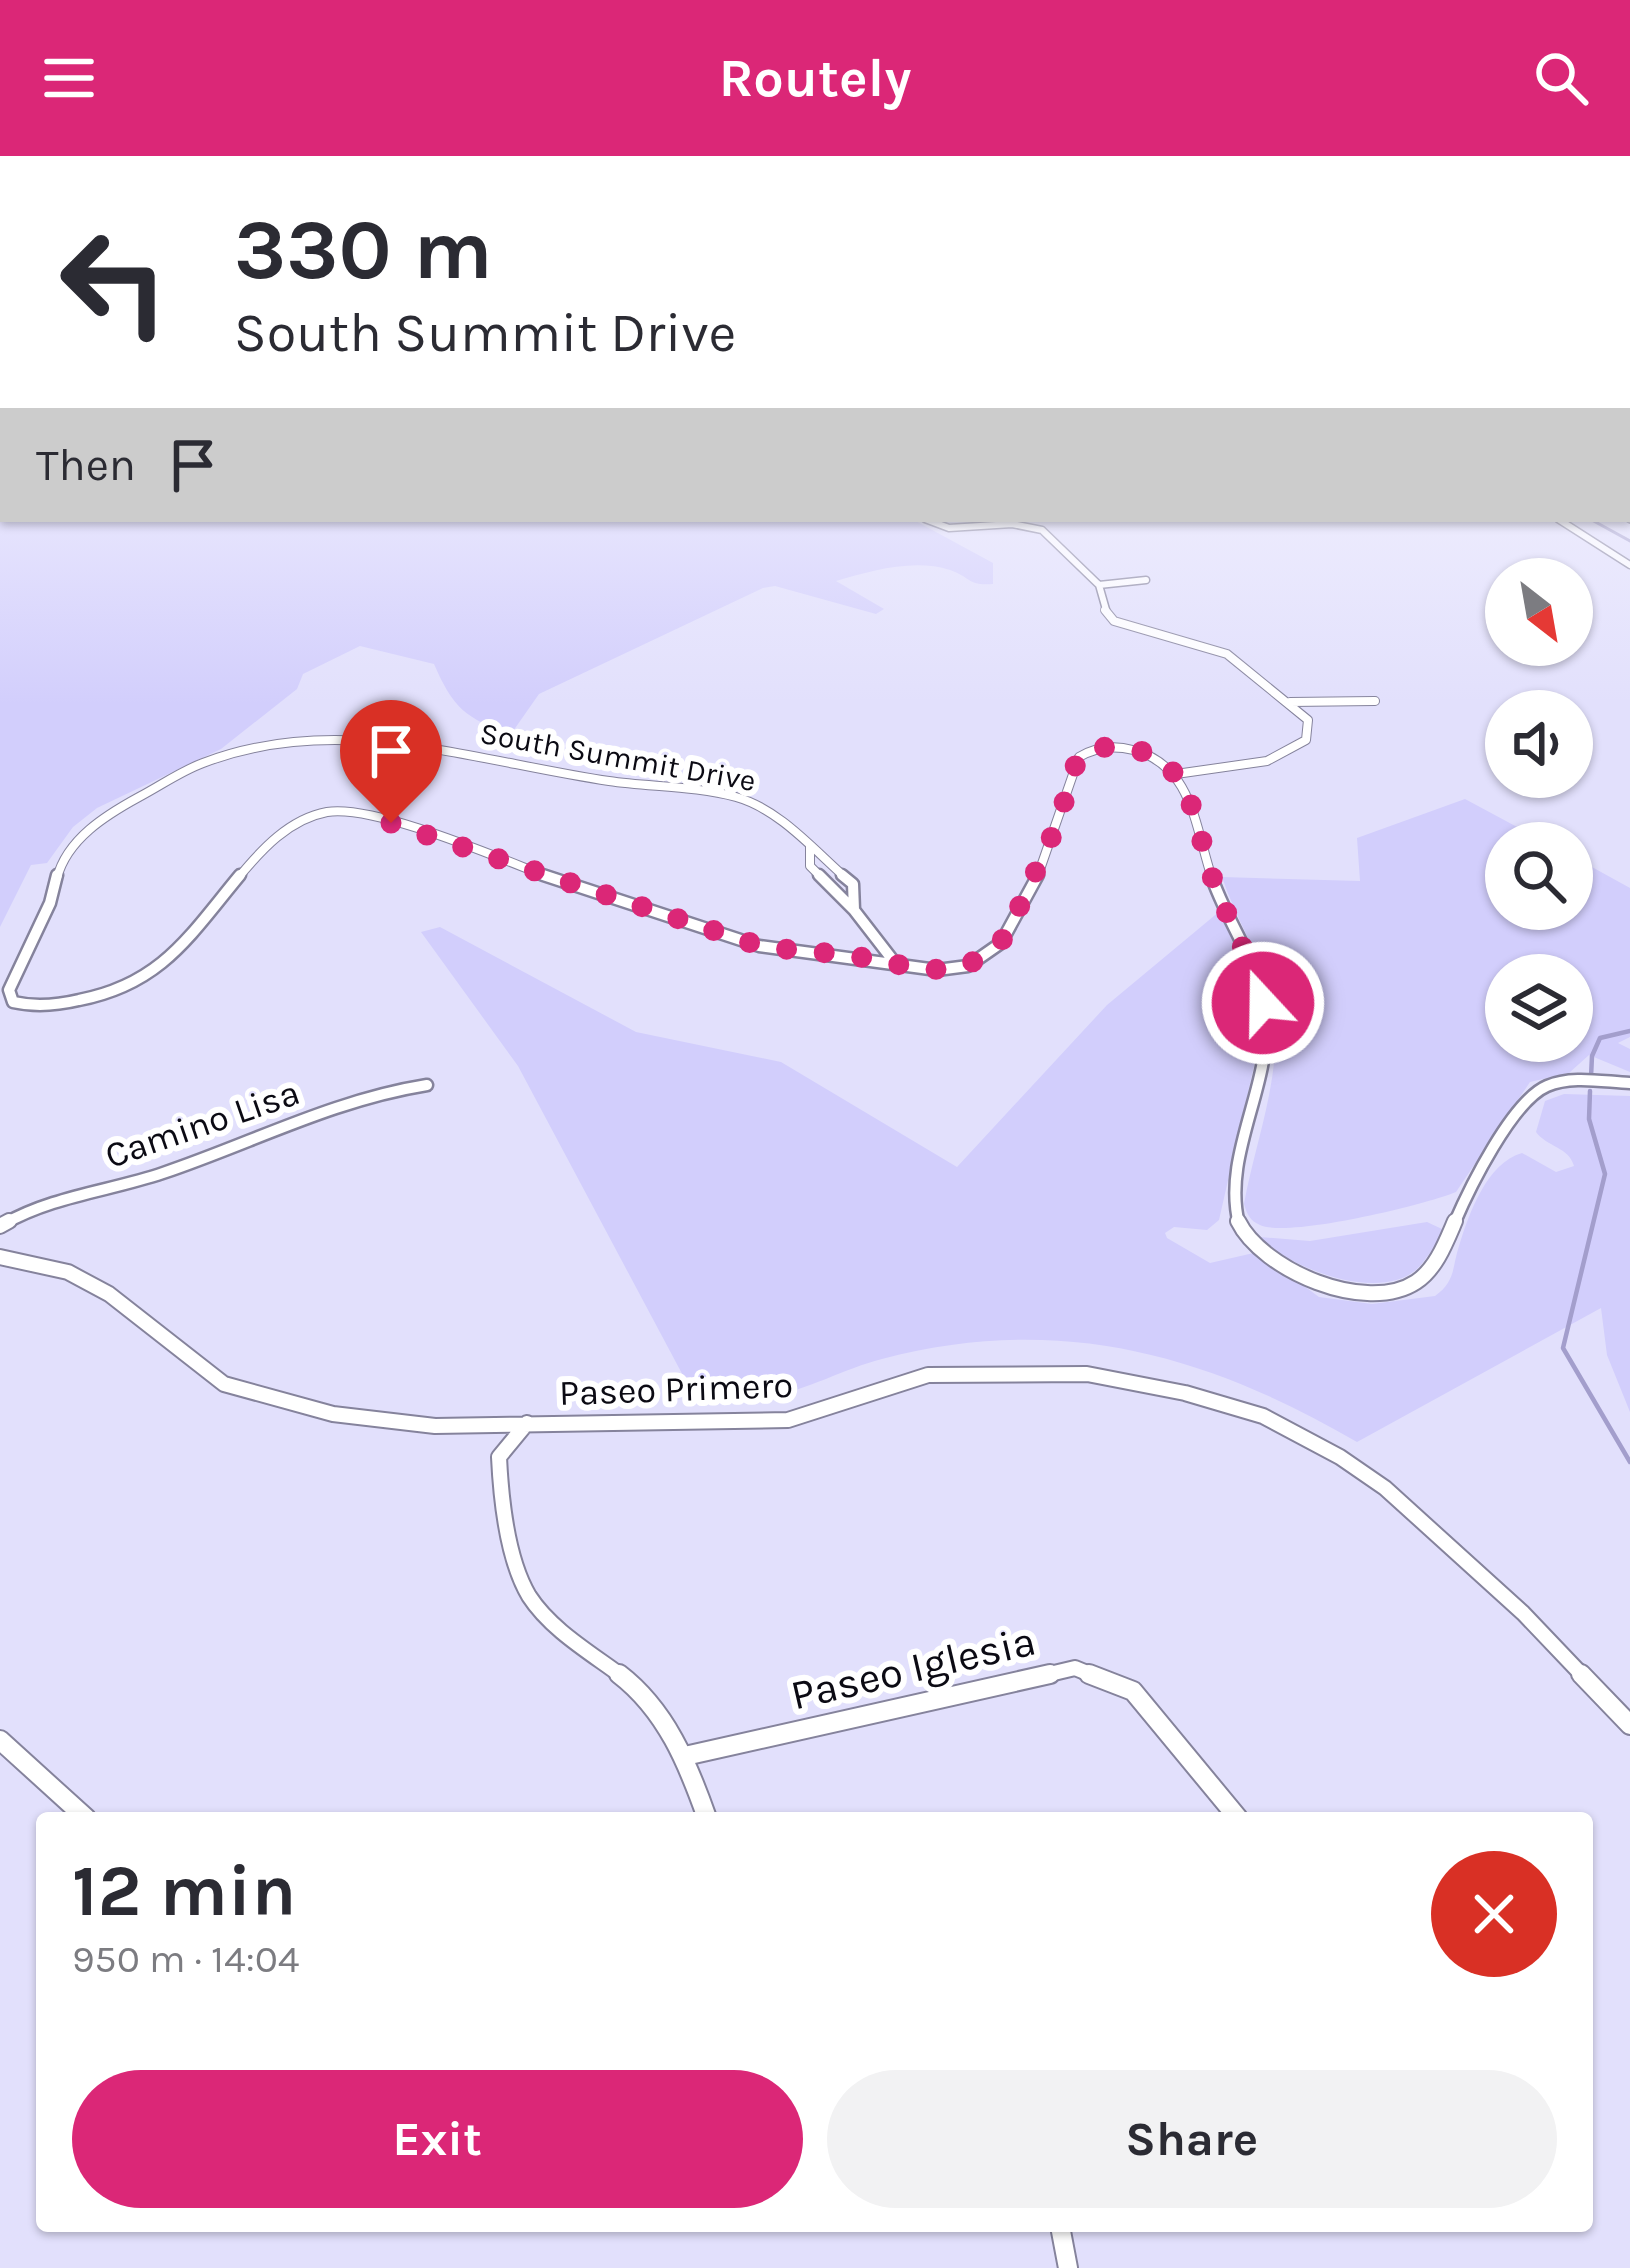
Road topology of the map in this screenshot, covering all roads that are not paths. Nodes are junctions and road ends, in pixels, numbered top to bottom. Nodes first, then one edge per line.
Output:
1 (933, 522) edge
2 (1563, 522) edge
3 (1630, 564) edge
4 (1146, 580) dead end
5 (1099, 585) junction
6 (1375, 701) dead end
7 (1290, 702) junction
8 (1176, 773) junction
9 (810, 846) junction
10 (854, 910) junction
11 (896, 964) junction
12 (1630, 1083) edge
13 (427, 1085) dead end
14 (0, 1226) edge
15 (0, 1257) edge
16 (527, 1423) junction
17 (1630, 1725) edge
18 (0, 1740) edge
19 (685, 1756) junction
20 (79, 1812) edge
21 (705, 1812) edge
22 (1233, 1812) edge
23 (1061, 2232) edge
24 (1069, 2268) edge

1 - 5 street
2 - 3 street
4 - 5 street
5 - 7 street
6 - 7 street
7 - 8 street
8 - 11 street, South Summit Drive
8 - 12 street
9 - 10 street, South Summit Drive
9 - 10 street, South Summit Drive
9 - 11 street, South Summit Drive
10 - 11 street, South Summit Drive
13 - 14 street, Camino Lisa
15 - 16 street, Paseo Primero
16 - 17 street, Paseo Primero
16 - 19 street
18 - 20 street
19 - 21 street
19 - 22 street, Paseo Iglesia
23 - 24 street

